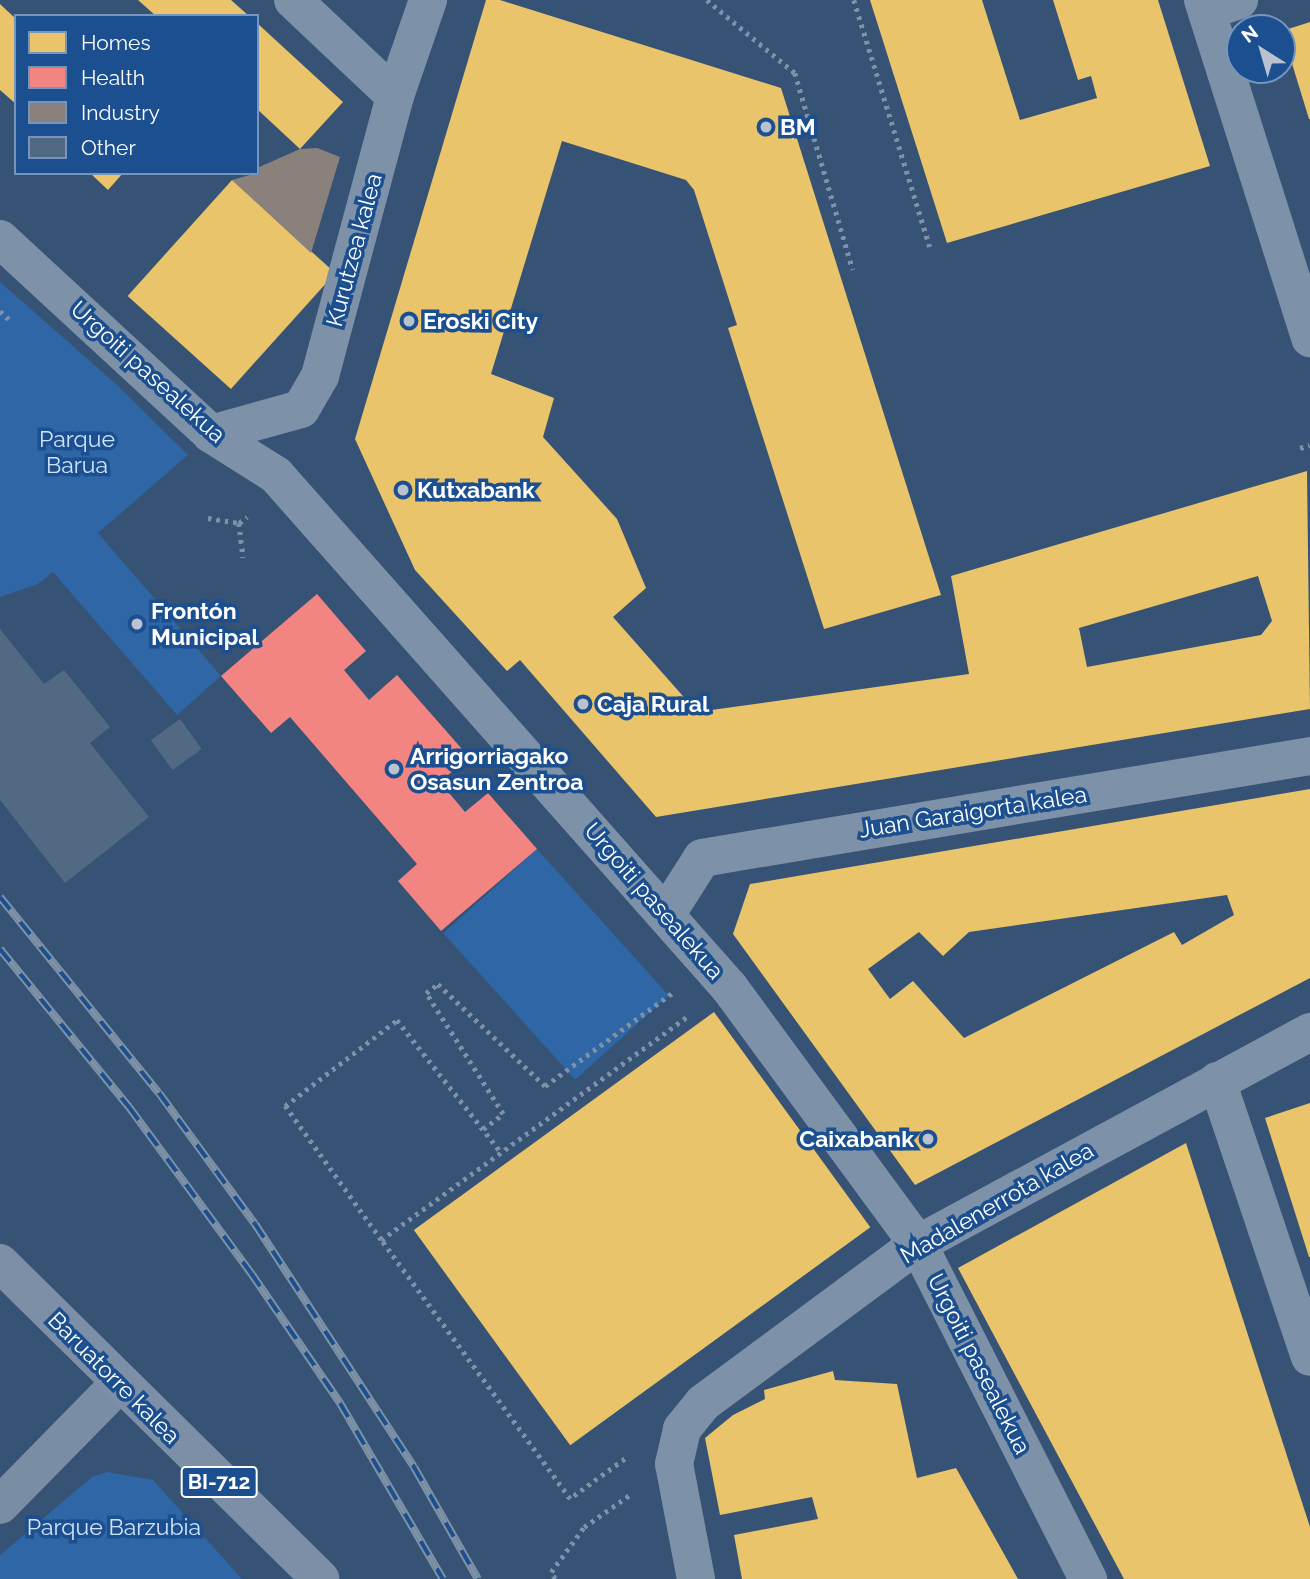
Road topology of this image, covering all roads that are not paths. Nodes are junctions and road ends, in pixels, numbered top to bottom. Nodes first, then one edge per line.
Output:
1 (293, 0) edge
2 (428, 0) edge
3 (1216, 4) edge
4 (395, 96) junction
5 (0, 239) edge
6 (1310, 338) edge
7 (211, 434) junction
8 (1310, 756) edge
9 (667, 913) junction
10 (1310, 1032) edge
11 (1217, 1081) junction
12 (918, 1244) junction
13 (0, 1263) edge
14 (1310, 1357) edge
15 (118, 1385) junction
16 (0, 1505) edge
17 (320, 1579) edge
18 (696, 1579) edge
19 (1088, 1579) edge

1 - 4 street
2 - 4 street, Kurutzea kalea
3 - 6 street
4 - 7 street, Kurutzea kalea
5 - 7 street, Urgoiti pasealekua
7 - 9 street, Urgoiti pasealekua
8 - 9 street, Juan Garaigorta kalea
9 - 12 street, Urgoiti pasealekua
10 - 11 street, Madalenerrota kalea
11 - 12 street, Madalenerrota kalea
11 - 14 street
12 - 18 street, Madalenerrota kalea
12 - 19 street, Urgoiti pasealekua
13 - 15 main road, Baruatorre kalea / BI-712
15 - 16 street
15 - 17 main road, Baruatorre kalea / BI-712

